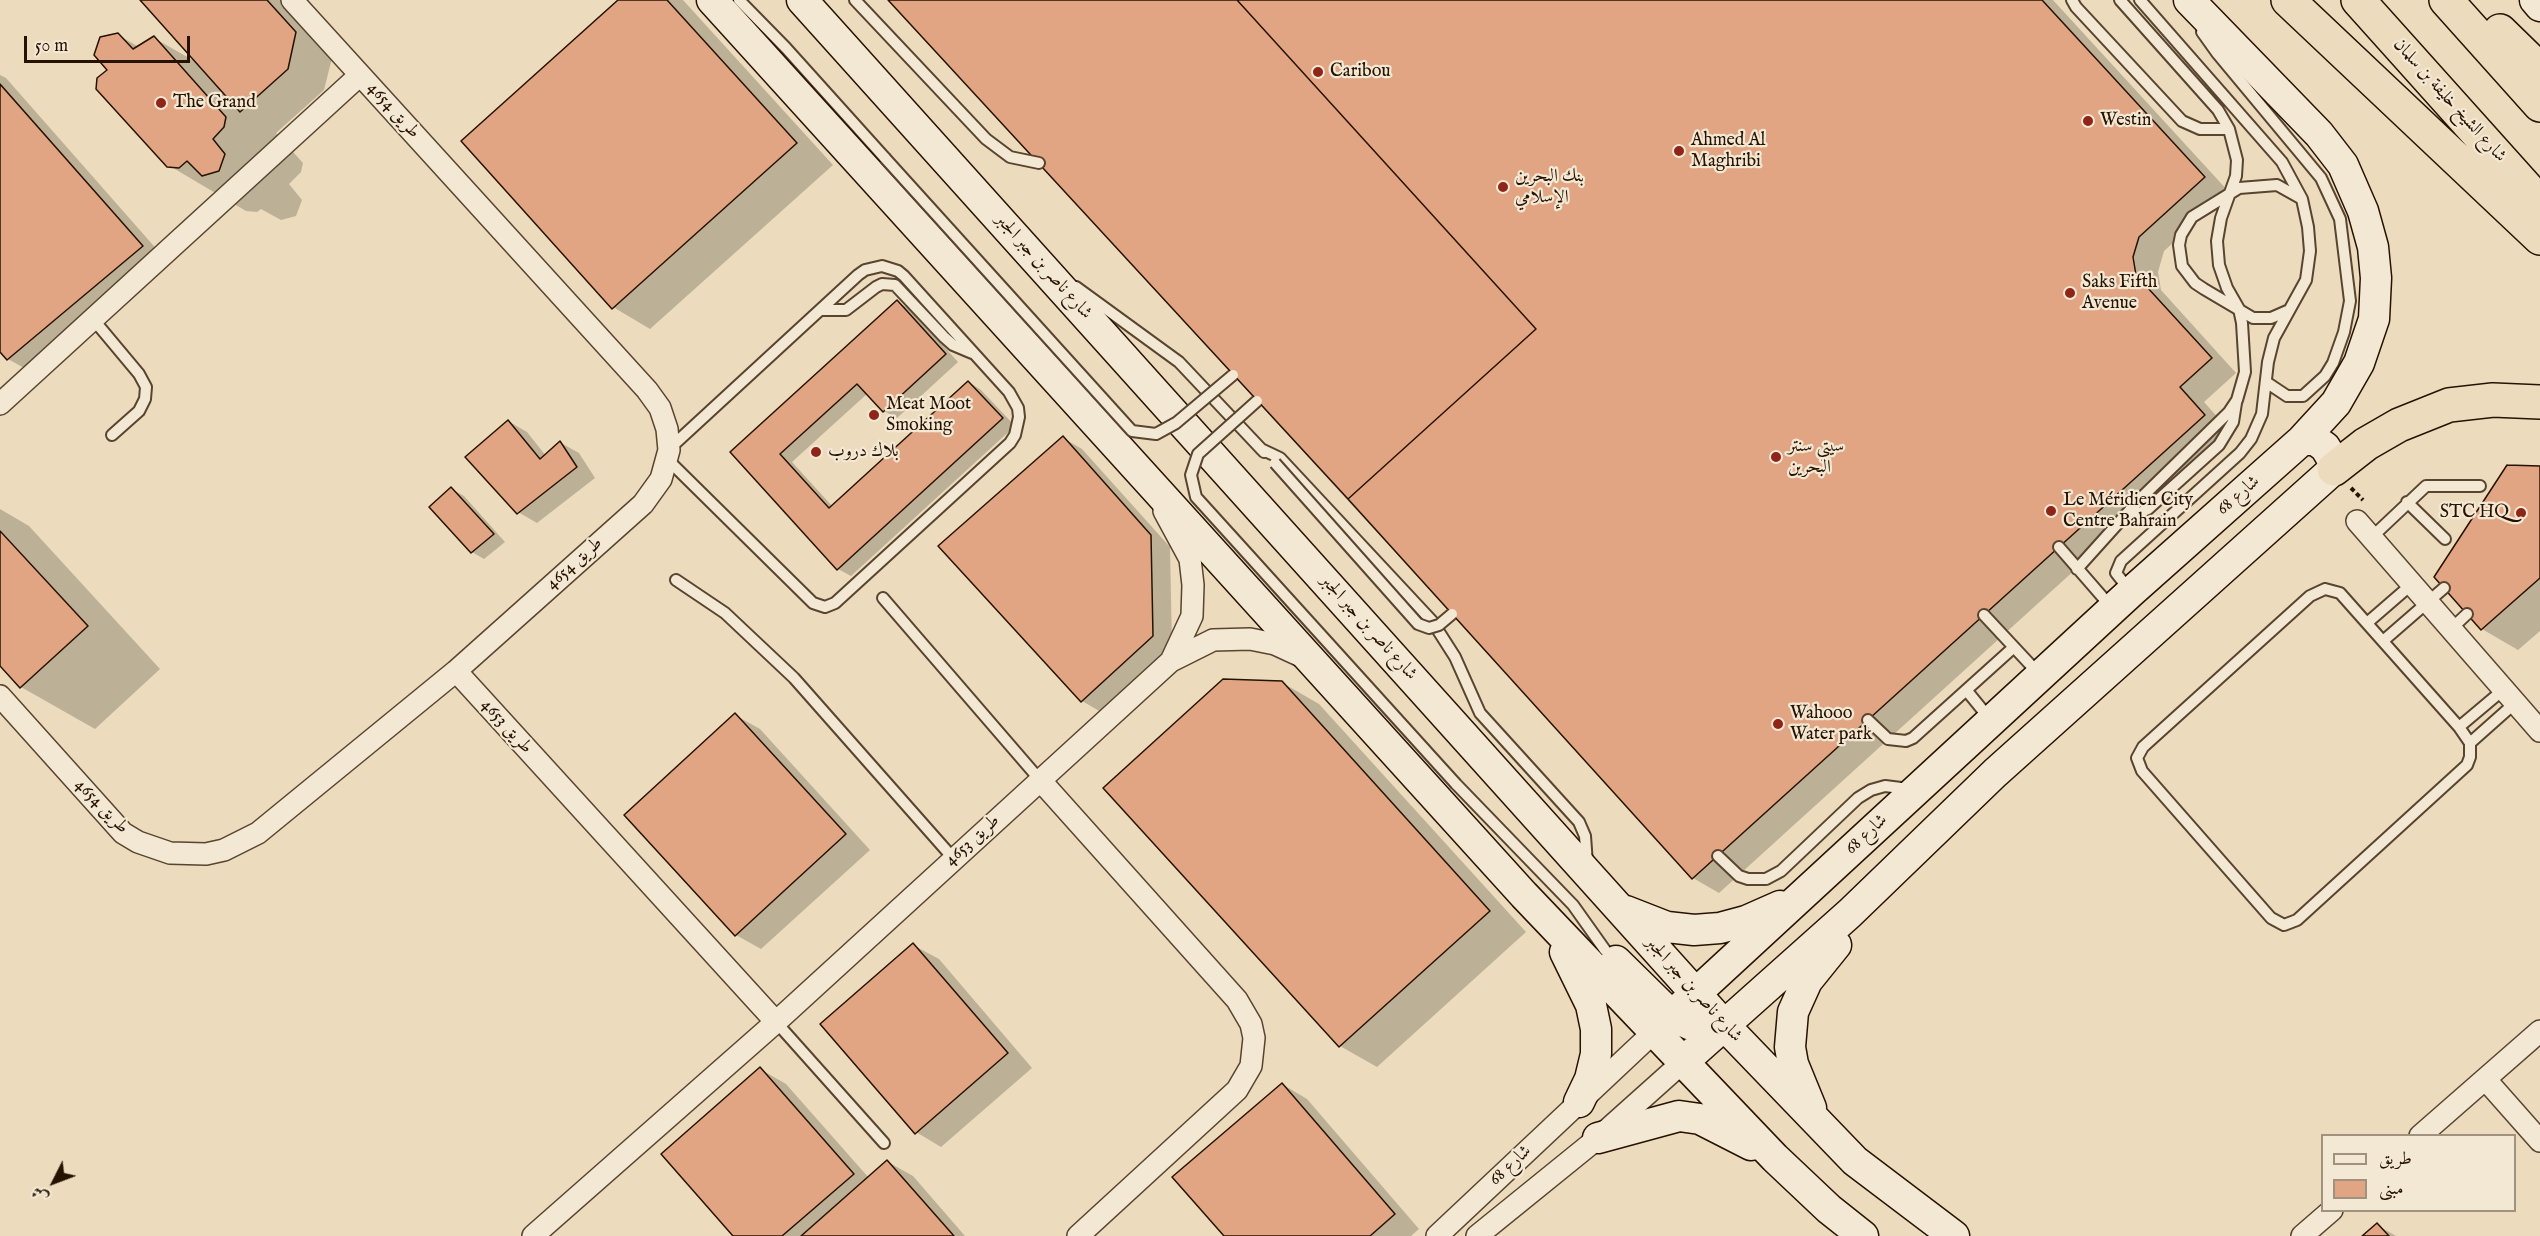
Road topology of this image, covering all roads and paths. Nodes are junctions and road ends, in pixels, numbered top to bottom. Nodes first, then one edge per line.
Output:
1 (292, 0) edge
2 (712, 0) edge
3 (739, 0) edge
4 (802, 0) edge
5 (855, 0) edge
6 (2072, 0) edge
7 (2120, 0) edge
8 (2140, 0) edge
9 (2181, 0) edge
10 (2189, 0) edge
11 (2288, 0) edge
12 (2358, 0) edge
13 (2446, 0) edge
14 (2469, 0) edge
15 (2535, 0) edge
16 (2540, 6) edge
17 (2540, 70) edge
18 (360, 75) junction
19 (2540, 105) edge
20 (2229, 129) junction
21 (1039, 163) dead end
22 (2229, 196) junction
23 (2301, 199) junction
24 (2540, 203) edge
25 (2540, 238) edge
26 (1035, 259) junction
27 (2239, 309) junction
28 (820, 310) junction
29 (2287, 311) junction
30 (93, 320) junction
31 (974, 353) junction
32 (1233, 375) dead end
33 (2266, 382) junction
34 (2237, 400) junction
35 (1257, 401) dead end
36 (2540, 402) edge
37 (0, 405) edge
38 (112, 435) dead end
39 (2302, 440) junction
40 (1261, 449) junction
41 (668, 454) junction
42 (2334, 469) junction
43 (1145, 477) junction
44 (2480, 486) dead end
45 (2407, 502) junction
46 (2357, 520) joint
47 (2122, 521) junction
48 (2372, 537) junction
49 (2445, 539) dead end
50 (2059, 547) dead end
51 (2077, 569) junction
52 (676, 580) dead end
53 (2412, 584) junction
54 (2444, 588) dead end
55 (883, 598) dead end
56 (2122, 600) junction
57 (2428, 602) junction
58 (1452, 614) dead end
59 (2467, 614) dead end
60 (1984, 615) dead end
61 (2367, 623) junction
62 (2451, 629) junction
63 (2383, 641) junction
64 (2014, 647) junction
65 (1310, 660) junction
66 (1171, 661) junction
67 (456, 671) junction
68 (2040, 676) junction
69 (1967, 691) junction
70 (0, 696) edge
71 (2509, 697) junction
72 (1869, 720) dead end
73 (1991, 721) junction
74 (2459, 727) junction
75 (2540, 731) edge
76 (2470, 743) junction
77 (1040, 780) junction
78 (1916, 790) junction
79 (1718, 856) dead end
80 (953, 858) junction
81 (1588, 873) junction
82 (1524, 895) junction
83 (1802, 896) junction
84 (1618, 907) junction
85 (1850, 913) junction
86 (1547, 918) junction
87 (1605, 950) junction
88 (1696, 994) junction
89 (776, 1022) junction
90 (1664, 1023) junction
91 (1724, 1025) junction
92 (2540, 1031) edge
93 (1683, 1062) junction
94 (2486, 1080) junction
95 (1579, 1102) junction
96 (1818, 1124) junction
97 (2422, 1134) edge
98 (1598, 1138) junction
99 (2540, 1141) edge
100 (884, 1143) dead end
101 (1775, 1158) junction
102 (2330, 1212) edge
103 (533, 1236) edge
104 (1078, 1236) edge
105 (1437, 1236) edge
106 (1477, 1236) edge
107 (1863, 1236) edge
108 (1954, 1236) edge
109 (2302, 1236) edge

1 - 18 street, طريق 4654
2 - 43 main road
3 - 32 lane, bridge
4 - 26 main road, شارع ناصر بن جبر الجبر
5 - 21 lane
6 - 20 lane
7 - 20 lane
8 - 23 lane
9 - 33 lane
10 - 39 main road, شارع 68
11 - 25 highway
12 - 24 highway, شارع الشيخ خليفة بن سلمان
13 - 19 highway
14 - 17 highway
15 - 16 main road
18 - 30 street
18 - 41 street, طريق 4654
20 - 22 lane
22 - 23 lane
22 - 27 lane
22 - 27 lane
23 - 29 lane
26 - 40 lane
26 - 81 main road, شارع ناصر بن جبر الجبر
27 - 29 lane
27 - 34 lane
28 - 31 lane
28 - 31 lane
28 - 41 lane
29 - 33 lane
30 - 37 street
30 - 38 lane
31 - 41 lane
33 - 56 lane
34 - 47 lane
34 - 47 lane
35 - 87 lane, bridge
36 - 42 highway
39 - 42 main road
39 - 56 main road, شارع 68
40 - 58 lane, bridge
40 - 81 lane
41 - 67 street, طريق 4654
42 - 46 path
42 - 85 main road, شارع 68
43 - 65 main road
43 - 66 street, طريق 4653
44 - 45 lane
45 - 48 lane
45 - 49 lane
46 - 48 street
47 - 51 lane
48 - 53 street
50 - 51 lane
51 - 56 lane
52 - 80 lane
53 - 57 street
53 - 61 lane
54 - 57 lane
55 - 77 lane
56 - 68 main road, شارع 68
57 - 62 street
57 - 63 lane
59 - 62 lane
60 - 64 lane
61 - 63 lane
61 - 76 lane
62 - 71 street
63 - 74 lane
64 - 68 lane
64 - 69 lane
65 - 66 street, طريق 4653
65 - 82 main road
66 - 77 street, طريق 4653
67 - 70 street, طريق 4654
67 - 89 street, طريق 4653
68 - 73 main road, شارع 68
69 - 72 lane
69 - 73 lane
71 - 74 lane
71 - 75 street
71 - 76 lane
73 - 78 main road, شارع 68
74 - 76 lane
77 - 80 street, طريق 4653
77 - 104 street
78 - 79 lane
78 - 83 main road, شارع 68
80 - 89 street, طريق 4653
81 - 84 main road, شارع ناصر بن جبر الجبر
82 - 86 main road
82 - 87 main road
83 - 84 main road
83 - 88 main road, شارع 68
84 - 88 main road, شارع ناصر بن جبر الجبر
85 - 91 main road, شارع 68
85 - 96 main road
86 - 90 main road
86 - 95 main road
87 - 90 main road
88 - 90 main road, شارع 68
88 - 91 main road, شارع ناصر بن جبر الجبر
89 - 100 lane
89 - 103 street, طريق 4653
90 - 91 main road
90 - 93 main road
90 - 95 street, شارع 68
91 - 93 main road, شارع 68
91 - 96 main road, شارع ناصر بن جبر الجبر
92 - 94 street
93 - 98 street, شارع 68
93 - 101 main road
94 - 97 street
94 - 99 street
95 - 105 street, شارع 68
96 - 108 main road, شارع ناصر بن جبر الجبر
98 - 101 main road
98 - 106 street, شارع 68
101 - 107 main road
102 - 109 street

